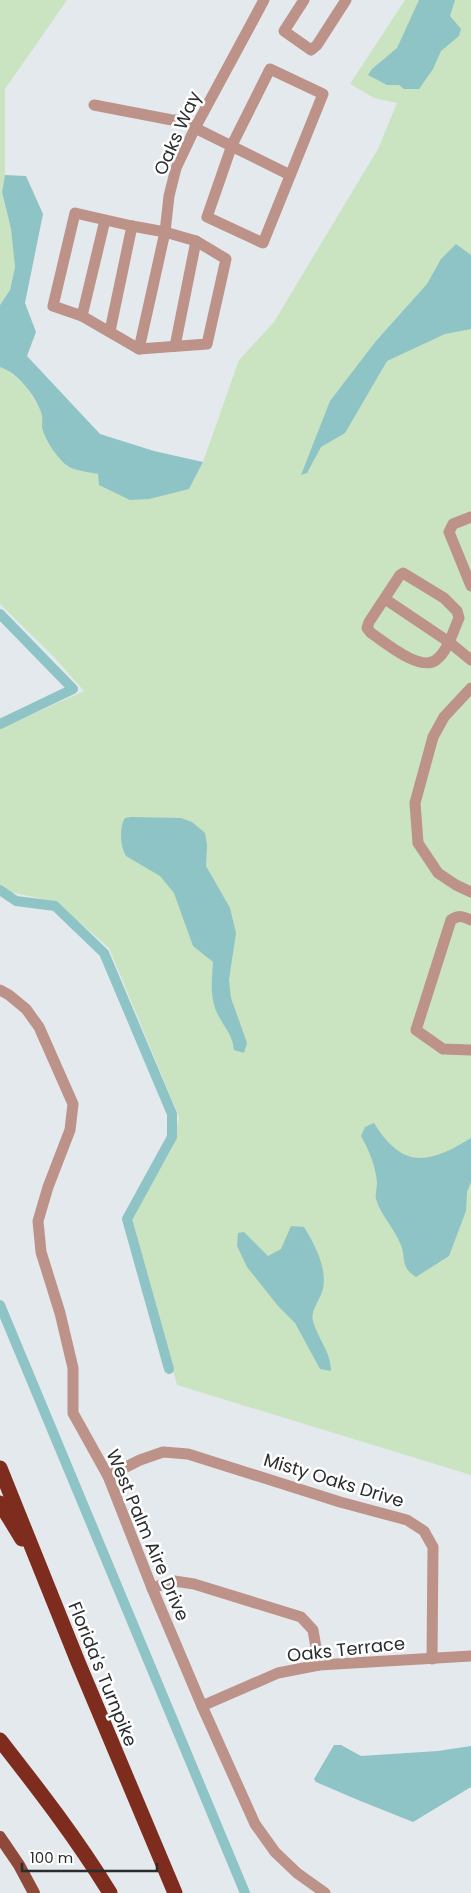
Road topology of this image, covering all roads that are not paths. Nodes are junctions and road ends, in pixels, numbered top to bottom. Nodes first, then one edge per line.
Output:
1 (264, 0) edge
2 (304, 0) edge
3 (346, 0) edge
4 (94, 105) dead end
5 (195, 128) junction
6 (232, 145) junction
7 (290, 175) junction
8 (105, 220) junction
9 (132, 226) junction
10 (165, 232) junction
11 (196, 241) junction
12 (82, 316) junction
13 (110, 331) junction
14 (175, 346) junction
15 (140, 349) junction
16 (471, 517) edge
17 (471, 586) edge
18 (385, 599) junction
19 (449, 642) junction
20 (471, 660) edge
21 (471, 688) edge
22 (471, 892) edge
23 (471, 920) edge
24 (0, 990) edge
25 (471, 1049) edge
26 (0, 1468) edge
27 (108, 1476) junction
28 (0, 1503) edge
29 (38, 1566) junction
30 (152, 1588) junction
31 (471, 1656) edge
32 (432, 1659) junction
33 (319, 1665) junction
34 (202, 1706) junction
35 (0, 1740) edge
36 (0, 1838) edge
37 (34, 1893) edge
38 (110, 1893) edge
39 (175, 1893) edge
40 (325, 1893) edge

1 - 5 street, Oaks Way
2 - 3 street
4 - 5 street
5 - 6 street
5 - 10 street, Oaks Way
6 - 7 street
6 - 7 street
6 - 7 street
8 - 9 street
8 - 12 street
8 - 12 street
9 - 10 street
9 - 13 street
10 - 11 street
10 - 15 street, Oaks Way
11 - 14 street
11 - 14 street
12 - 13 street
13 - 15 street
14 - 15 street
16 - 17 street
18 - 19 street
18 - 19 street
18 - 19 street
19 - 20 street
21 - 22 street
23 - 25 street
24 - 27 street, West Palm Aire Drive
26 - 29 highway, Florida's Turnpike
27 - 30 street, West Palm Aire Drive
27 - 32 street, Misty Oaks Drive
28 - 29 highway
29 - 39 highway, Florida's Turnpike
30 - 33 street
30 - 34 street, West Palm Aire Drive
31 - 32 street, Oaks Terrace
32 - 33 street, Oaks Terrace
33 - 34 street, Oaks Terrace
34 - 40 street, West Palm Aire Drive
35 - 38 highway
36 - 37 main road

